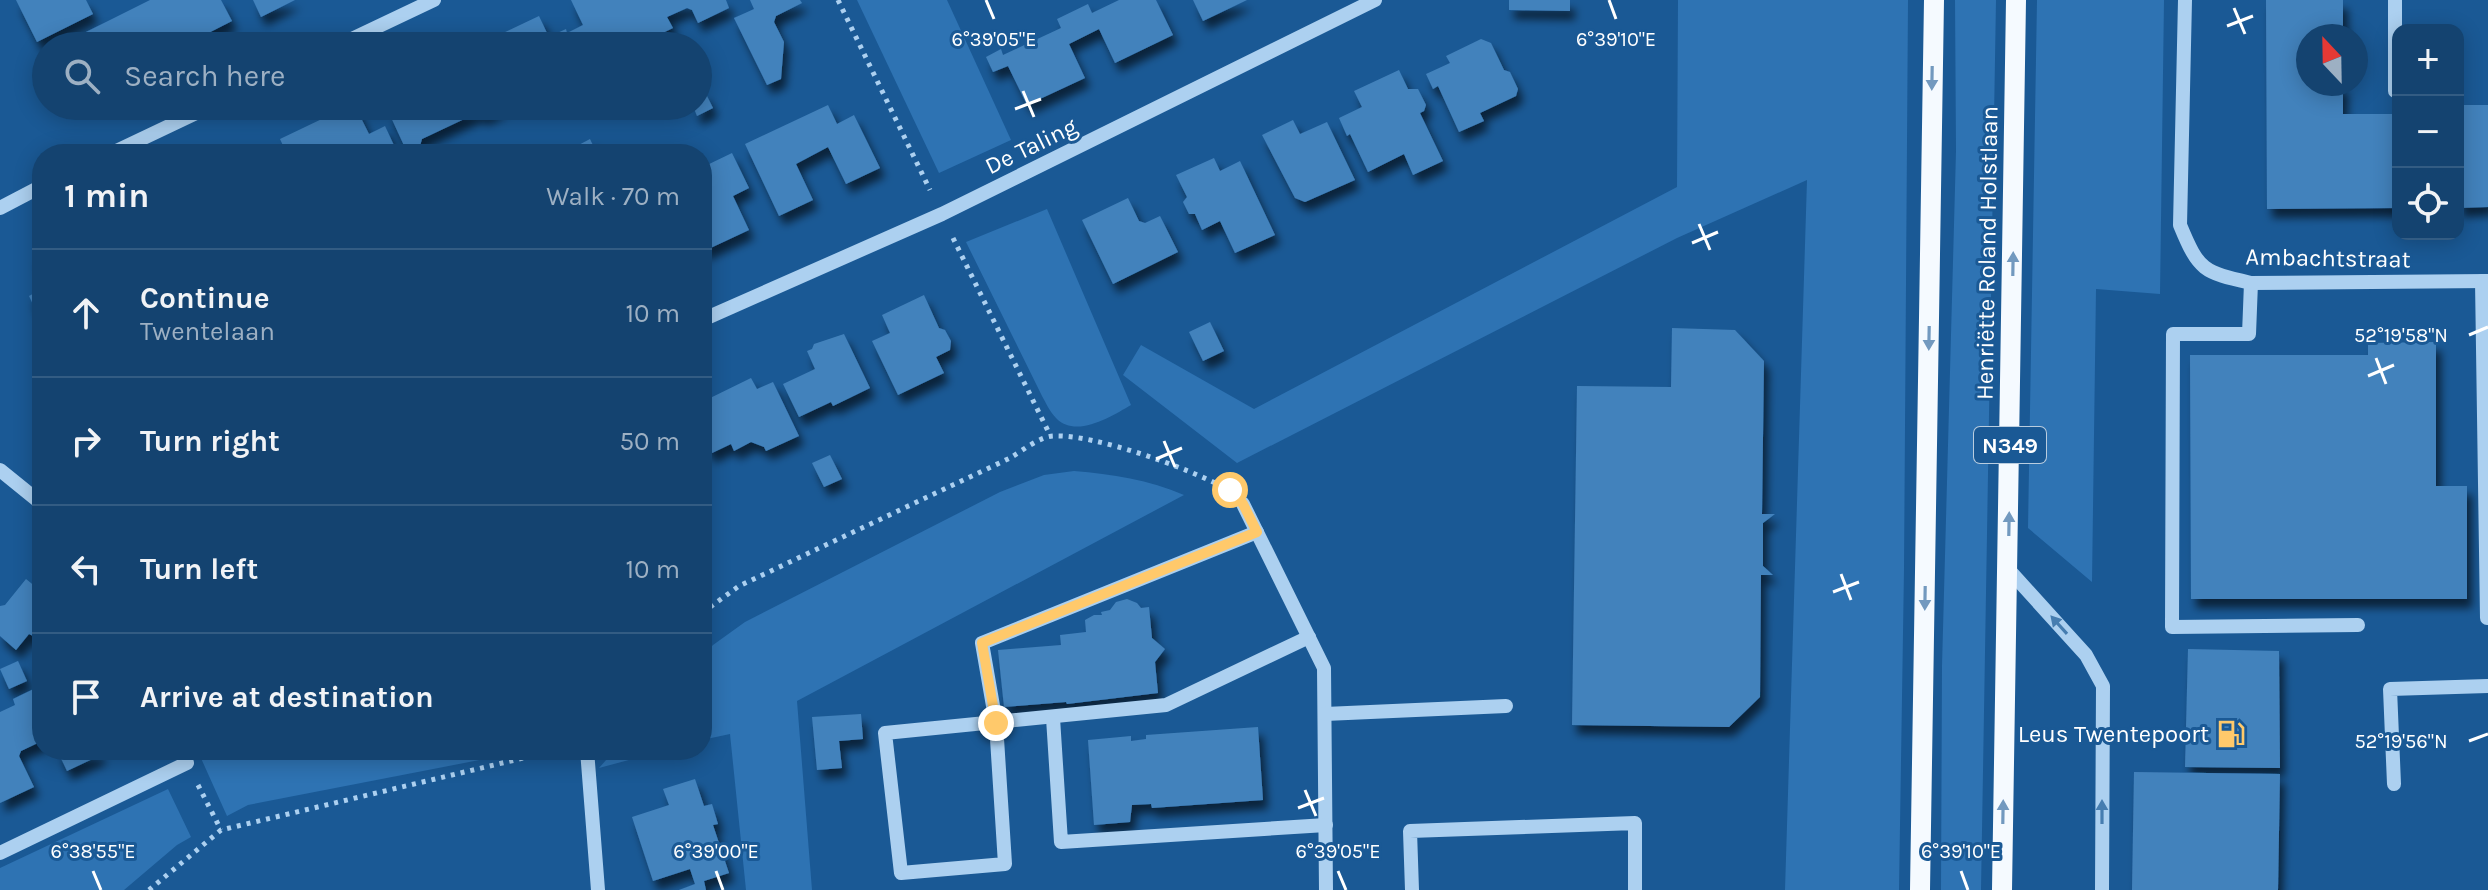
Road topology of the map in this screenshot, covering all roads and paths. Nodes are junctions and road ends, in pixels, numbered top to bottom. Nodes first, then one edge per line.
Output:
1 (434, 0) edge
2 (1375, 0) edge
3 (1934, 0) edge
4 (2016, 0) edge
5 (2185, 0) edge
6 (2395, 0) edge
7 (2395, 24) edge
8 (367, 32) edge
9 (182, 120) edge
10 (131, 144) edge
11 (32, 191) edge
12 (0, 208) edge
13 (2485, 281) edge
14 (2251, 283) junction
15 (712, 316) edge
16 (0, 470) edge
17 (32, 496) edge
18 (1243, 504) joint
19 (1257, 532) junction
20 (2008, 569) junction
21 (712, 606) edge
22 (2487, 618) edge
23 (2358, 625) dead end
24 (1309, 637) junction
25 (2488, 686) edge
26 (1506, 706) dead end
27 (1325, 714) junction
28 (1053, 718) junction
29 (996, 723) junction
30 (176, 760) edge
31 (186, 760) edge
32 (515, 760) edge
33 (588, 760) edge
34 (2394, 784) dead end
35 (1326, 825) junction
36 (221, 830) junction
37 (0, 853) edge
38 (149, 890) edge
39 (598, 890) edge
40 (1326, 890) edge
41 (1412, 890) edge
42 (1635, 890) edge
43 (1920, 890) edge
44 (2002, 890) edge
45 (2102, 890) edge

1 - 8 street
2 - 15 street, De Taling
3 -> 43 main road
20 -> 4 main road, Henriëtte Roland Holstlaan / N349
5 - 14 street, Ambachtstraat
6 - 7 street
9 - 10 street
11 - 12 street
13 - 14 street, Ambachtstraat
13 - 22 street
14 - 23 street
16 - 17 street
18 - 19 street
18 - 21 path
19 - 24 street
19 - 29 street
44 -> 20 main road, Henriëtte Roland Holstlaan / N349
45 -> 20 street
24 - 27 street
24 - 28 street
25 - 34 street
26 - 27 street
27 - 35 street
28 - 29 street
28 - 35 street
29 - 29 street
30 - 37 street
31 - 36 path
32 - 36 path
33 - 39 street
35 - 40 street
36 - 38 path
41 - 42 street

